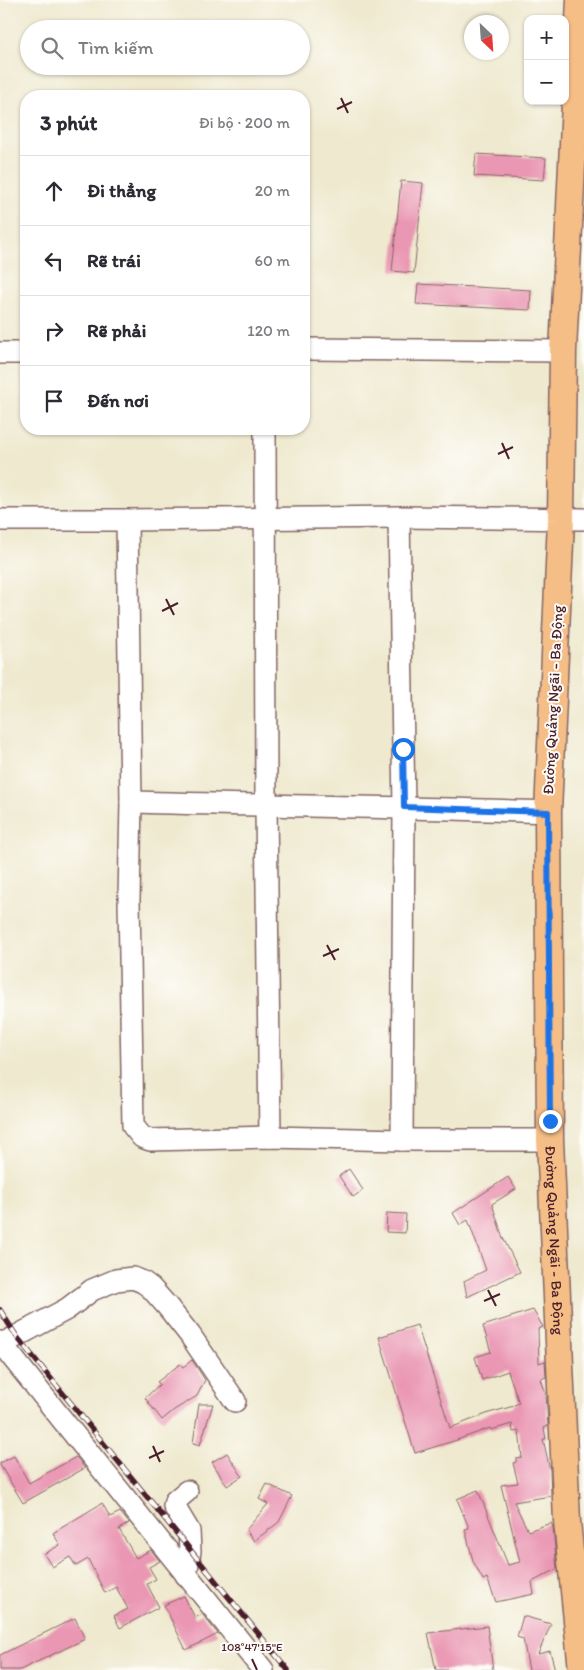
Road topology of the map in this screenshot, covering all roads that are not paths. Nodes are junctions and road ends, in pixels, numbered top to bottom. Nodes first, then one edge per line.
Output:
1 (580, 0) edge
2 (310, 349) edge
3 (563, 351) junction
4 (0, 353) edge
5 (20, 353) edge
6 (265, 435) edge
7 (399, 517) junction
8 (266, 518) junction
9 (572, 519) edge
10 (0, 520) edge
11 (127, 520) junction
12 (131, 802) junction
13 (266, 806) junction
14 (404, 807) junction
15 (548, 812) junction
16 (270, 1137) junction
17 (402, 1140) junction
18 (550, 1140) junction
19 (3, 1350) edge
20 (234, 1402) dead end
21 (187, 1491) dead end
22 (186, 1575) junction
23 (263, 1670) edge
24 (582, 1670) edge

1 - 3 main road, Đường Quảng Ngãi - Ba Động
2 - 3 street
3 - 9 main road, Đường Quảng Ngãi - Ba Động
4 - 5 street
6 - 8 street
7 - 8 street
7 - 9 street
7 - 14 street
8 - 11 street
8 - 13 street
9 - 15 main road, Đường Quảng Ngãi - Ba Động
10 - 11 street
11 - 12 street
12 - 13 street
12 - 16 street
13 - 14 street
13 - 16 street
14 - 15 street
14 - 17 street
15 - 18 main road, Đường Quảng Ngãi - Ba Động
16 - 17 street
17 - 18 street
18 - 24 main road, Đường Quảng Ngãi - Ba Động
19 - 20 street
19 - 22 street
21 - 22 street
22 - 23 street

